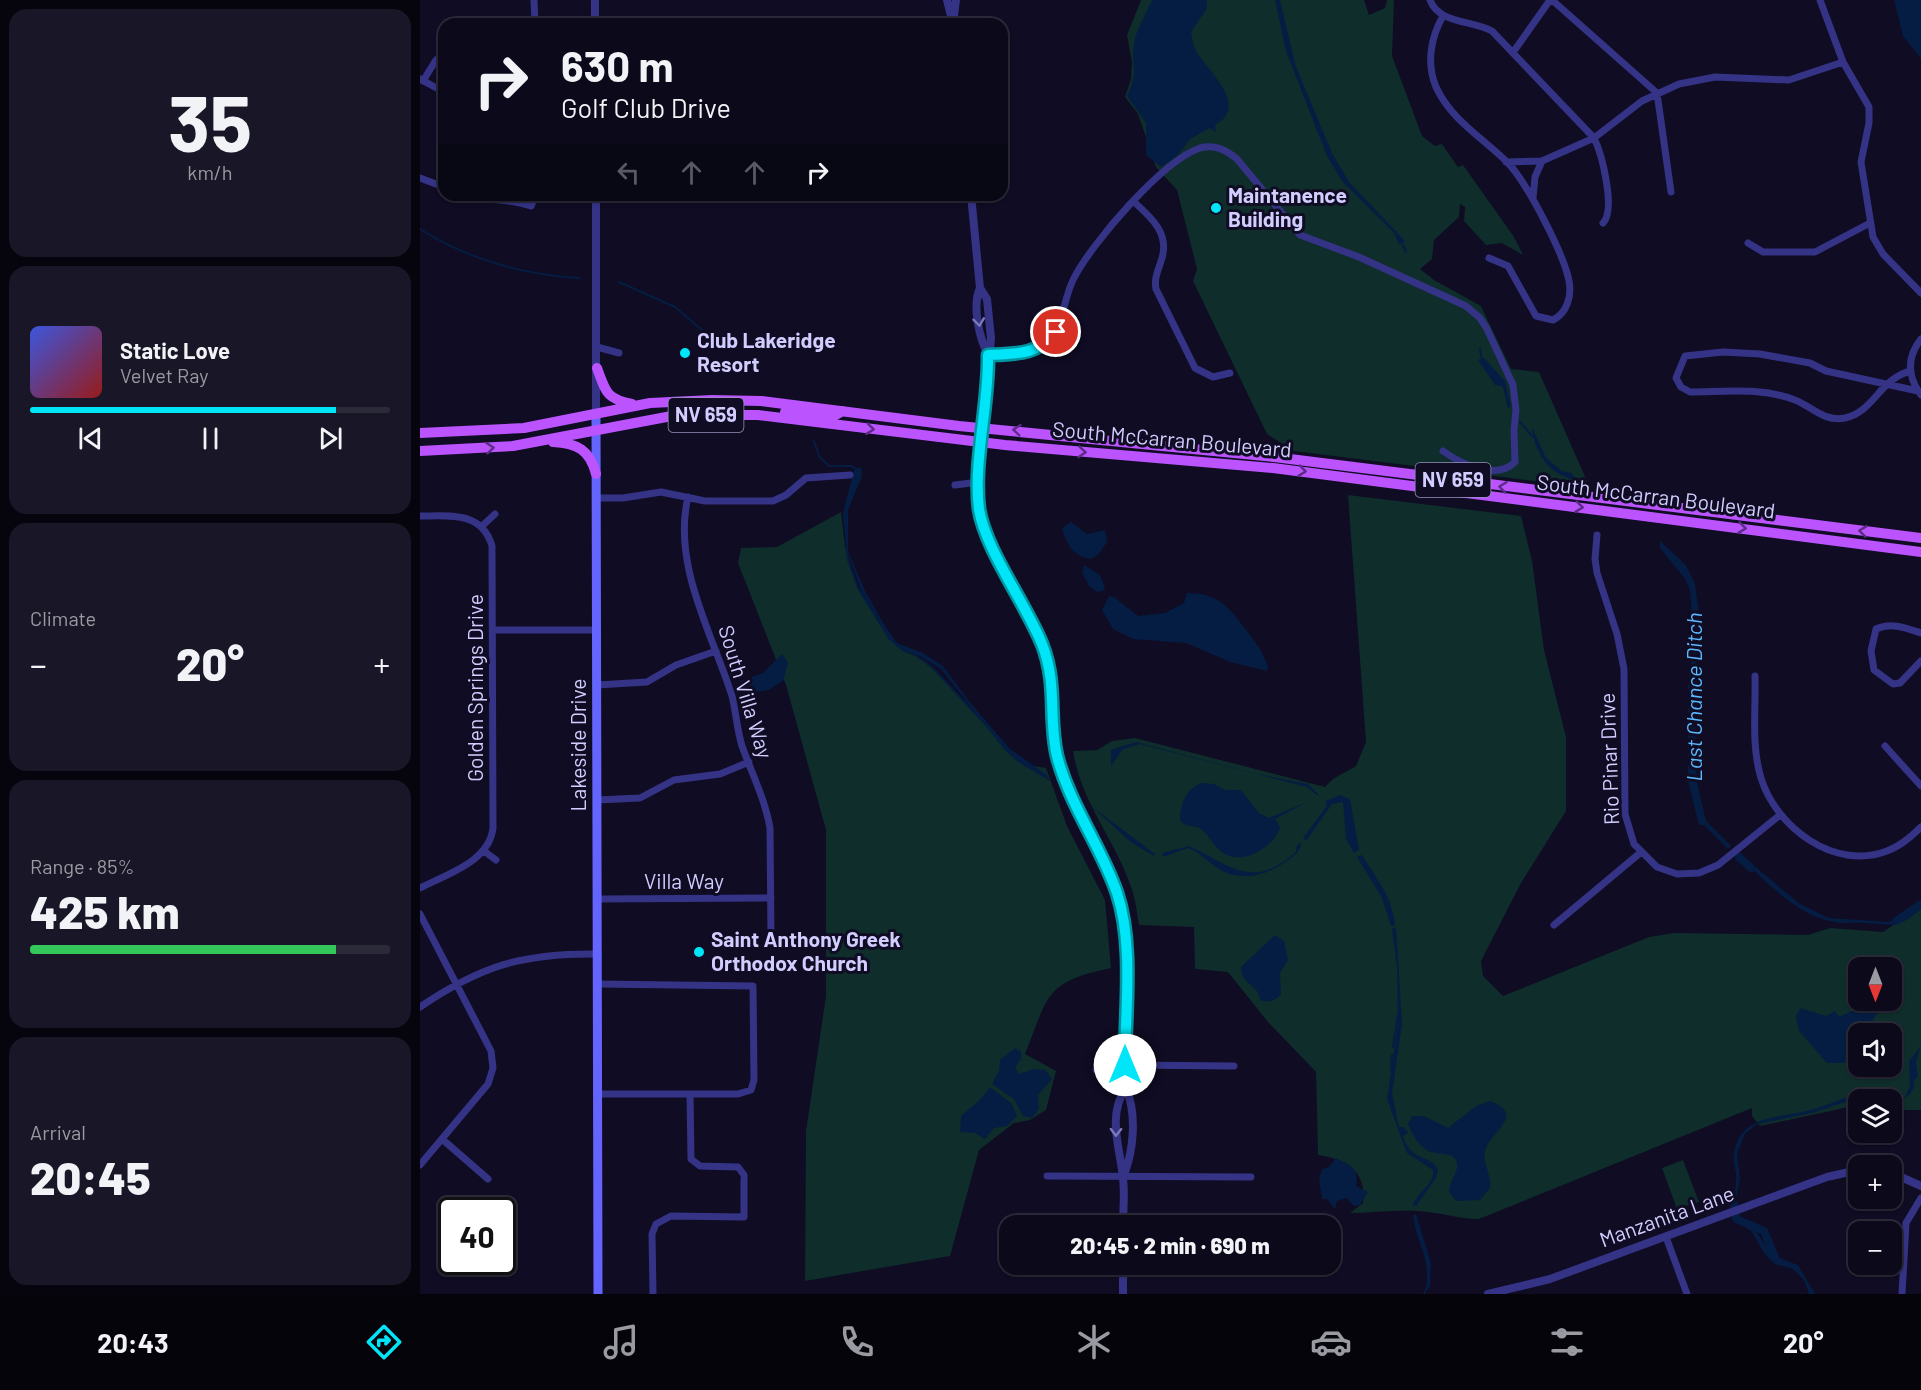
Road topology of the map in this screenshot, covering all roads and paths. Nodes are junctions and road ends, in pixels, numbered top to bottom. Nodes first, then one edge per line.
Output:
1 (534, 0) edge
2 (595, 0) edge
3 (946, 0) edge
4 (956, 0) edge
5 (1430, 0) edge
6 (1551, 0) edge
7 (1820, 0) edge
8 (1443, 16) junction
9 (535, 18) edge
10 (595, 18) edge
11 (951, 18) edge
12 (954, 18) edge
13 (1514, 51) junction
14 (436, 60) dead end
15 (1843, 62) junction
16 (421, 80) edge
17 (438, 89) edge
18 (1657, 93) junction
19 (1594, 138) junction
20 (1542, 161) junction
21 (1506, 162) junction
22 (420, 178) edge
23 (438, 185) edge
24 (1671, 192) dead end
25 (492, 201) edge
26 (533, 201) edge
27 (596, 201) edge
28 (972, 201) edge
29 (1133, 201) junction
30 (1533, 201) junction
31 (1603, 223) dead end
32 (1870, 223) junction
33 (1748, 243) dead end
34 (1490, 258) dead end
35 (1921, 293) edge
36 (1921, 339) edge
37 (597, 347) junction
38 (619, 353) dead end
39 (988, 355) junction
40 (597, 368) junction
41 (1911, 371) junction
42 (1230, 373) dead end
43 (1887, 384) junction
44 (1919, 393) edge
45 (639, 405) junction
46 (844, 410) junction
47 (596, 414) junction
48 (758, 416) junction
49 (984, 428) junction
50 (596, 429) junction
51 (420, 433) edge
52 (538, 441) junction
53 (982, 442) junction
54 (420, 451) edge
55 (1443, 451) dead end
56 (596, 474) junction
57 (850, 476) dead end
58 (979, 482) junction
59 (955, 485) dead end
60 (688, 497) junction
61 (596, 498) junction
62 (495, 514) dead end
63 (420, 516) edge
64 (482, 526) junction
65 (1597, 534) dead end
66 (1921, 538) edge
67 (1921, 552) edge
68 (493, 630) junction
69 (597, 630) junction
70 (1921, 633) edge
71 (716, 651) junction
72 (1921, 661) edge
73 (1755, 676) dead end
74 (597, 685) junction
75 (1885, 746) dead end
76 (749, 762) junction
77 (1921, 786) edge
78 (597, 800) junction
79 (1780, 815) junction
80 (1921, 827) edge
81 (484, 852) junction
82 (1640, 853) junction
83 (496, 860) dead end
84 (420, 888) edge
85 (771, 898) junction
86 (598, 899) junction
87 (420, 914) edge
88 (1554, 925) dead end
89 (771, 939) dead end
90 (598, 954) junction
91 (456, 984) junction
92 (598, 984) junction
93 (420, 1007) edge
94 (1125, 1065) junction
95 (1234, 1066) dead end
96 (1096, 1070) dead end
97 (1126, 1088) junction
98 (598, 1094) junction
99 (690, 1095) junction
100 (442, 1139) junction
101 (420, 1165) edge
102 (1848, 1172) edge
103 (1047, 1176) dead end
104 (1123, 1177) junction
105 (1902, 1177) edge
106 (1251, 1178) dead end
107 (488, 1179) dead end
108 (1921, 1186) edge
109 (1921, 1198) edge
110 (1123, 1215) edge
111 (1666, 1237) junction
112 (1123, 1275) edge
113 (598, 1294) edge
114 (653, 1294) edge
115 (1123, 1294) edge
116 (1488, 1294) edge
117 (1687, 1294) edge
118 (1902, 1294) edge

1 - 9 street
2 - 10 street
3 - 11 street
4 - 12 street
5 - 8 street
6 - 13 street
6 - 18 street
7 - 15 street
8 - 13 street
8 - 21 street
13 - 19 street
14 - 16 street
15 - 18 street
15 - 32 street
16 - 17 street
18 - 19 street
18 - 24 street
19 - 20 street
19 - 31 street
20 - 21 street
20 - 30 street
21 - 30 street
22 - 23 street
25 - 26 street
27 - 37 street, Lakeside Drive
28 - 39 street
29 - 39 street
29 - 42 street
29 - 55 street
30 - 34 street
32 - 33 street
32 - 35 street
36 - 41 street
37 - 38 street
37 - 40 street, Lakeside Drive
39 - 49 street
40 - 45 main road
40 - 47 street, Lakeside Drive
41 - 43 street
41 - 44 street
43 - 43 street
43 - 44 street
45 - 46 main road, South McCarran Boulevard / NV 659
45 - 47 main road, South McCarran Boulevard / NV 659
46 - 48 main road
46 - 49 main road, South McCarran Boulevard / NV 659
47 - 50 main road, Lakeside Drive
47 - 51 main road, South McCarran Boulevard / NV 659
48 - 50 main road, South McCarran Boulevard / NV 659
48 -> 53 main road, South McCarran Boulevard / NV 659
49 - 53 street
66 -> 49 main road, South McCarran Boulevard / NV 659
50 - 52 main road, South McCarran Boulevard / NV 659
50 - 56 main road, Lakeside Drive
54 -> 52 main road, South McCarran Boulevard / NV 659
52 - 56 main road
53 - 58 street
53 -> 67 main road, South McCarran Boulevard / NV 659
56 - 61 main road, Lakeside Drive
57 - 60 street
58 - 59 street
58 - 94 street
60 - 61 street
60 - 71 street, South Villa Way
61 - 69 main road, Lakeside Drive
62 - 64 street
63 - 64 street
64 - 68 street, Golden Springs Drive
65 - 82 street, Rio Pinar Drive
68 - 69 street
68 - 81 street, Golden Springs Drive
69 - 74 main road, Lakeside Drive
70 - 72 street
71 - 74 street
71 - 76 street, South Villa Way
73 - 79 street
74 - 78 main road, Lakeside Drive
75 - 77 street
76 - 78 street
76 - 85 street, South Villa Way
78 - 86 main road, Lakeside Drive
79 - 80 street
79 - 82 street, Rio Pinar Drive
81 - 83 street
81 - 84 street
82 - 88 street
85 - 86 street, Villa Way
85 - 89 street, South Villa Way
86 - 90 main road, Lakeside Drive
87 - 91 street
90 - 91 street
90 - 92 main road, Lakeside Drive
91 - 93 street
91 - 100 street
92 - 98 main road, Lakeside Drive
92 - 99 street
94 - 95 street
94 - 96 street
94 - 97 street
97 - 104 street
97 -> 104 street
98 - 99 street
98 - 113 main road, Lakeside Drive
99 - 114 street
100 - 101 street
100 - 107 street
102 - 111 street, Manzanita Lane
103 - 104 street
104 - 106 street
104 - 110 street
105 - 108 street
109 - 118 street
111 - 116 street, Manzanita Lane
111 - 117 street
112 - 115 street

